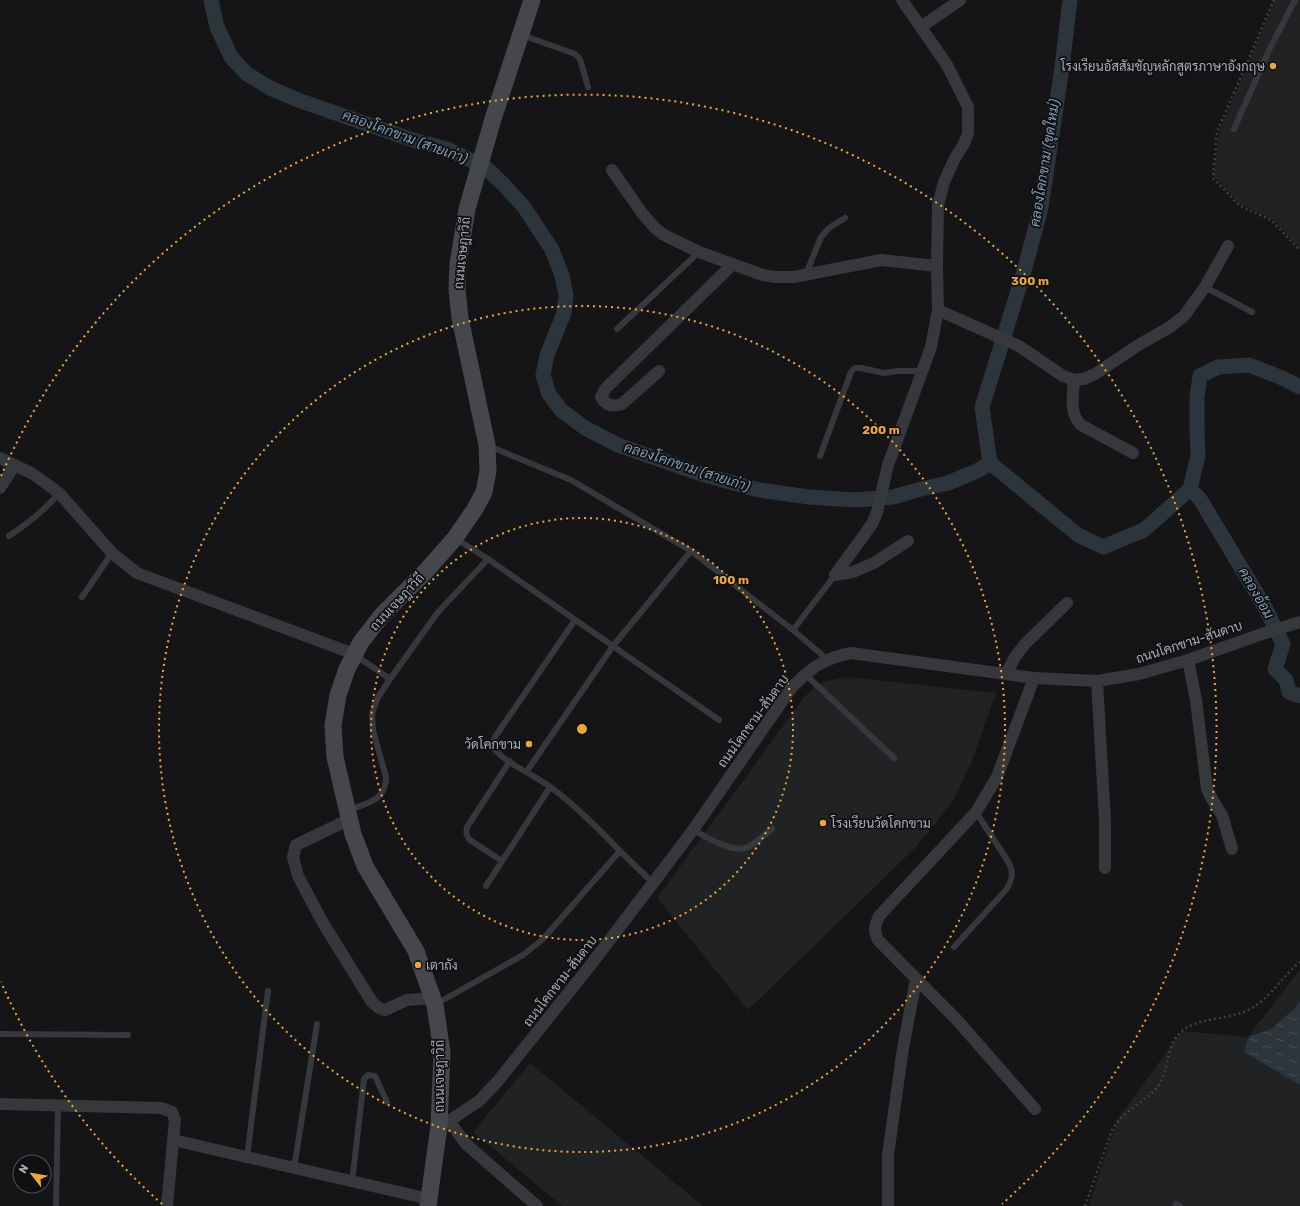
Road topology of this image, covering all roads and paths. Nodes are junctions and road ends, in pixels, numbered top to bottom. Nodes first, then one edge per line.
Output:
1 (532, 0) edge
2 (902, 0) edge
3 (960, 0) edge
4 (1274, 0) edge
5 (1295, 0) edge
6 (921, 27) junction
7 (520, 35) junction
8 (588, 87) dead end
9 (1234, 128) dead end
10 (612, 170) dead end
11 (845, 218) dead end
12 (1228, 246) dead end
13 (1300, 250) edge
14 (699, 252) junction
15 (733, 264) junction
16 (937, 266) junction
17 (806, 274) junction
18 (1205, 287) junction
19 (938, 310) junction
20 (1252, 312) dead end
21 (618, 329) dead end
22 (659, 371) dead end
23 (922, 371) junction
24 (1074, 380) junction
25 (487, 445) junction
26 (1133, 453) dead end
27 (820, 456) dead end
28 (0, 458) edge
29 (15, 465) junction
30 (0, 488) edge
31 (59, 493) junction
32 (9, 536) dead end
33 (455, 538) junction
34 (908, 540) dead end
35 (691, 551) junction
36 (112, 553) junction
37 (488, 559) junction
38 (835, 575) junction
39 (82, 597) dead end
40 (1067, 603) dead end
41 (575, 620) junction
42 (1300, 622) edge
43 (793, 630) junction
44 (613, 646) junction
45 (354, 654) junction
46 (827, 659) junction
47 (1188, 660) junction
48 (805, 674) junction
49 (1006, 674) junction
50 (1034, 678) junction
51 (390, 679) junction
52 (1097, 681) junction
53 (719, 720) dead end
54 (894, 758) dead end
55 (510, 761) junction
56 (527, 771) junction
57 (550, 787) junction
58 (976, 812) junction
59 (348, 815) junction
60 (772, 829) dead end
61 (693, 830) junction
62 (1232, 849) dead end
63 (620, 851) junction
64 (502, 861) junction
65 (1105, 868) dead end
66 (653, 883) junction
67 (486, 886) dead end
68 (954, 947) dead end
69 (1300, 962) edge
70 (916, 980) junction
71 (268, 991) dead end
72 (434, 1001) junction
73 (316, 1024) dead end
74 (0, 1034) edge
75 (128, 1035) dead end
76 (387, 1102) dead end
77 (0, 1104) edge
78 (58, 1105) junction
79 (1035, 1109) dead end
80 (444, 1124) junction
81 (173, 1140) junction
82 (247, 1157) junction
83 (294, 1168) junction
84 (352, 1182) junction
85 (428, 1203) edge
86 (56, 1206) edge
87 (168, 1206) edge
88 (538, 1206) edge
89 (888, 1206) edge
90 (1085, 1206) edge

1 - 7 street, ถนนเจษฎาวิถี
2 - 6 street
3 - 6 street
4 - 13 path
5 - 9 lane
6 - 16 street
7 - 8 lane
7 - 25 street, ถนนเจษฎาวิถี
10 - 14 street
11 - 17 lane
12 - 18 street
14 - 15 street
14 - 21 lane
15 - 17 street
15 - 22 street
16 - 17 street
16 - 19 street
18 - 20 lane
18 - 24 street
19 - 23 street
19 - 24 street
23 - 27 lane
23 - 38 street
24 - 26 street
25 - 33 street, ถนนเจษฎาวิถี
25 - 35 lane
28 - 29 street
29 - 30 street
29 - 31 street
31 - 32 lane
31 - 36 street
33 - 37 lane
33 - 45 street, ถนนเจษฎาวิถี
34 - 38 street
35 - 43 lane
35 - 44 lane
36 - 39 lane
36 - 45 street
37 - 41 lane
37 - 51 lane
38 - 43 lane
40 - 49 street
41 - 44 lane
41 - 55 lane
42 - 47 street, ถนนโคกขาม-สันดาบ
43 - 46 lane
44 - 53 lane
44 - 56 lane
45 - 51 lane
45 - 59 street, ถนนเจษฎาวิถี
46 - 48 street, ถนนโคกขาม-สันดาบ
46 - 49 street, ถนนโคกขาม-สันดาบ
47 - 52 street, ถนนโคกขาม-สันดาบ
47 - 62 street
48 - 54 lane
48 - 61 street, ถนนโคกขาม-สันดาบ
49 - 50 street, ถนนโคกขาม-สันดาบ
50 - 52 street, ถนนโคกขาม-สันดาบ
50 - 58 street
51 - 59 lane
52 - 65 street
55 - 56 lane
55 - 64 lane
56 - 57 lane
57 - 63 lane
57 - 64 lane
58 - 68 lane
58 - 70 street
59 - 72 street, ถนนเจษฎาวิถี
59 - 72 street
60 - 61 lane
61 - 66 street, ถนนโคกขาม-สันดาบ
63 - 66 lane
63 - 72 lane
64 - 67 lane
66 - 80 street, ถนนโคกขาม-สันดาบ
69 - 90 path
70 - 79 street
70 - 89 street
71 - 82 lane
72 - 80 street, ถนนเจษฎาวิถี
73 - 83 lane
74 - 75 lane
76 - 84 lane
77 - 78 street
78 - 81 street
78 - 86 lane
80 - 85 street, ถนนเจษฎาวิถี
80 - 88 street
81 - 82 street
81 - 87 street
82 - 83 street
83 - 84 street
84 - 85 street

